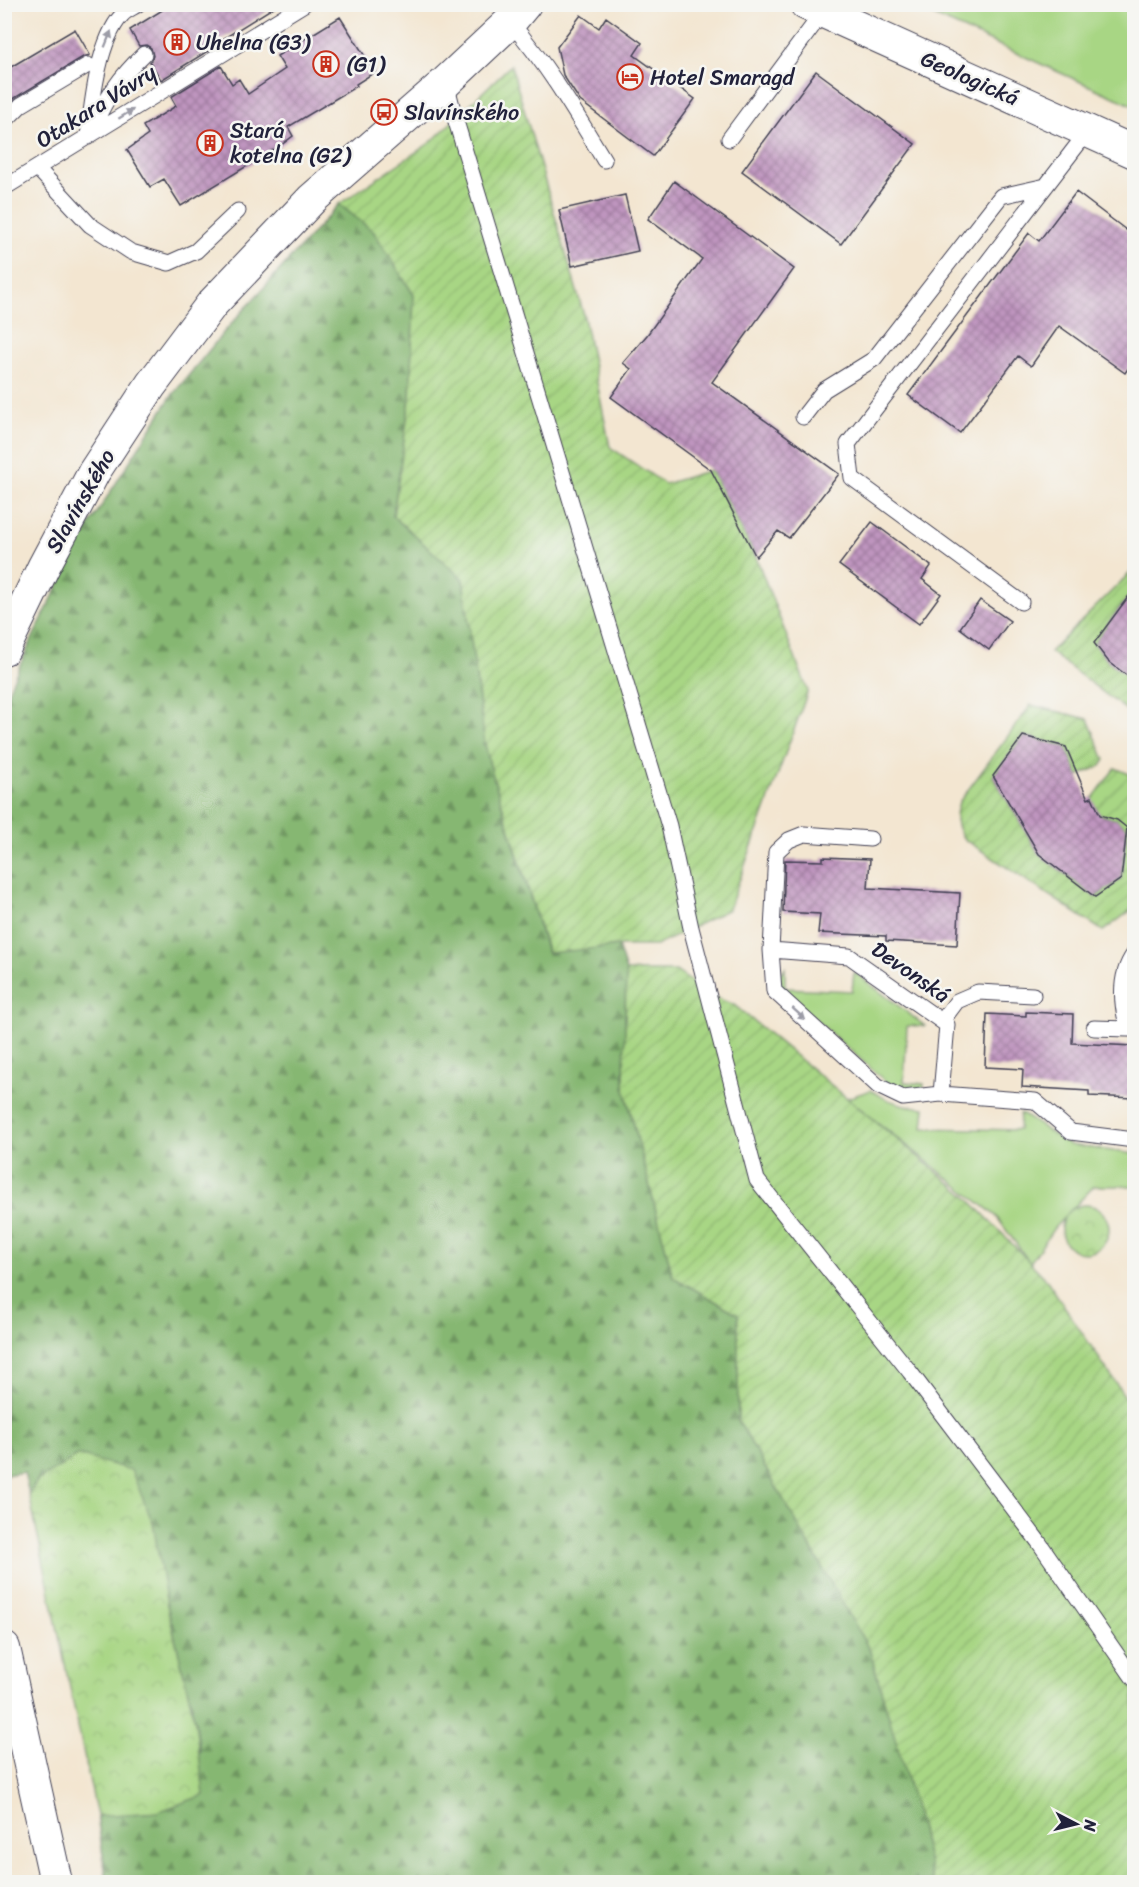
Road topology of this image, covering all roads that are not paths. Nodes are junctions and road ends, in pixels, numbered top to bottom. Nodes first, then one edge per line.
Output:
1 (138, 4) edge
2 (304, 4) edge
3 (815, 8) edge
4 (517, 13) edge
5 (144, 54) dead end
6 (88, 65) dead end
7 (446, 82) junction
8 (4, 122) edge
9 (1088, 131) junction
10 (88, 137) junction
11 (729, 139) dead end
12 (1134, 152) edge
13 (604, 160) dead end
14 (37, 168) junction
15 (1046, 186) junction
16 (4, 188) edge
17 (238, 211) dead end
18 (803, 417) dead end
19 (1021, 602) dead end
20 (4, 650) edge
21 (870, 839) dead end
22 (771, 950) junction
23 (1134, 954) edge
24 (1033, 995) dead end
25 (942, 1021) junction
26 (1094, 1028) dead end
27 (1131, 1029) edge
28 (941, 1094) junction
29 (1134, 1140) edge
30 (4, 1648) edge
31 (1134, 1679) edge
32 (56, 1882) edge

10 -> 1 lane
10 -> 2 lane, Otakara Vávry
3 - 9 street, Geologická
3 - 11 lane
4 - 7 street, Slavínského
4 - 13 lane
5 - 10 lane
6 - 8 lane
7 - 20 street, Slavínského
7 - 31 lane
9 - 12 street, Geologická
9 - 15 lane
10 - 14 lane, Otakara Vávry
14 - 16 lane, Otakara Vávry
14 - 17 lane
15 - 18 lane
15 - 19 lane
21 - 22 lane
22 - 25 lane, Devonská
22 -> 28 lane
23 - 27 lane
24 - 25 lane
25 - 28 lane, Devonská
26 - 27 lane
28 - 29 lane
30 - 32 street

